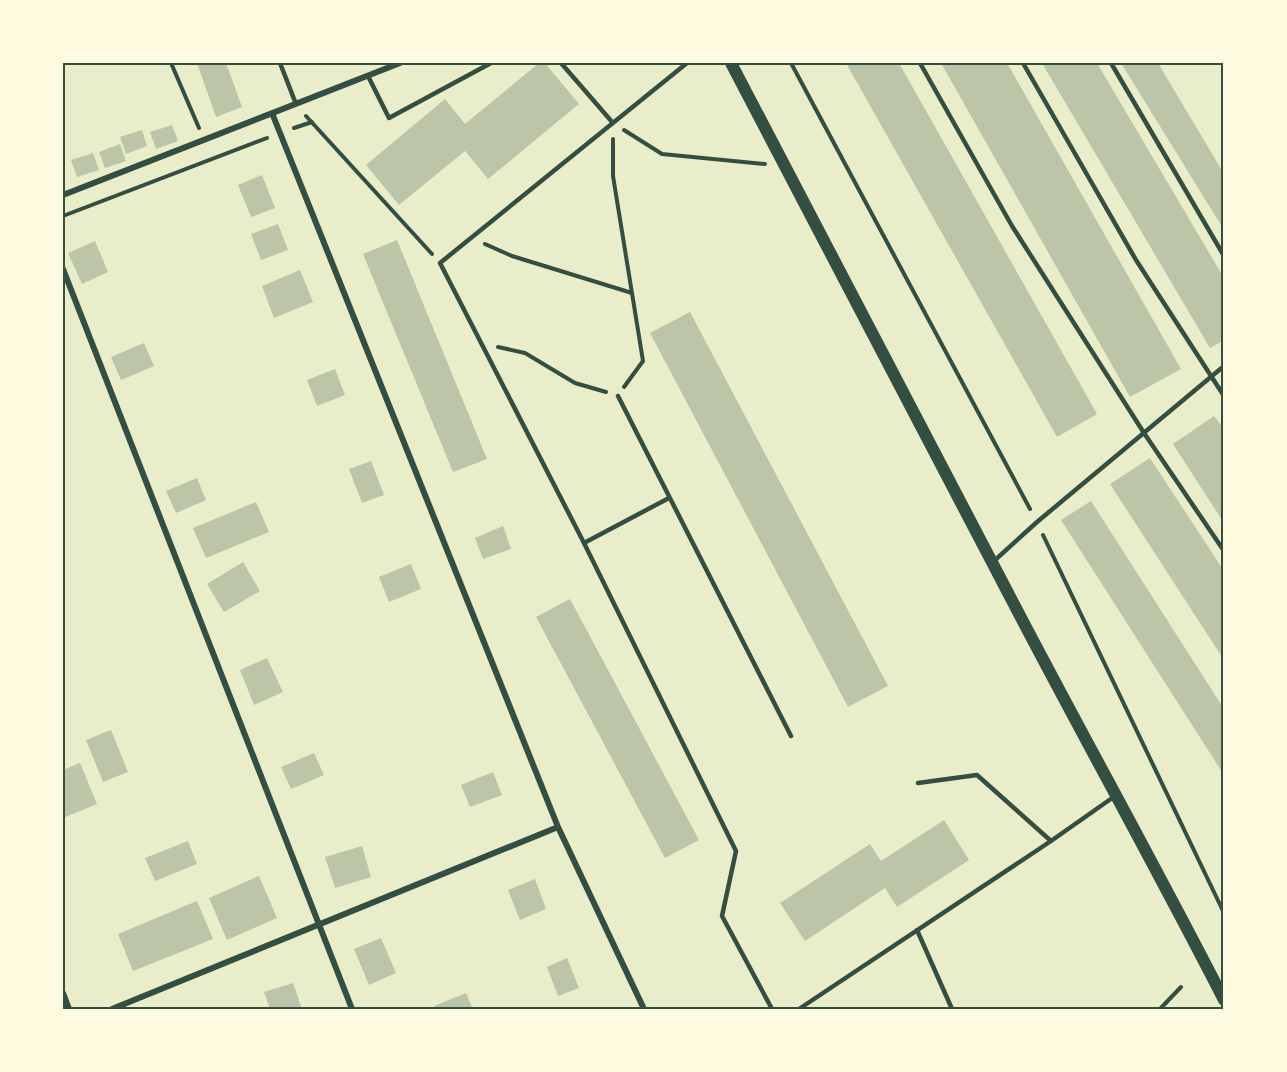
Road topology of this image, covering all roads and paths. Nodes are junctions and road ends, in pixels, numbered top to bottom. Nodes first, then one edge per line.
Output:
1 (171, 63) edge
2 (280, 63) edge
3 (400, 63) edge
4 (491, 63) edge
5 (561, 63) edge
6 (687, 63) edge
7 (731, 63) edge
8 (791, 63) edge
9 (920, 63) edge
10 (1023, 63) edge
11 (1111, 63) edge
12 (368, 76) junction
13 (296, 104) junction
14 (272, 113) junction
15 (312, 122) junction
16 (613, 123) junction
17 (280, 134) junction
18 (203, 140) junction
19 (785, 166) junction
20 (63, 195) edge
21 (63, 216) edge
22 (471, 238) junction
23 (1224, 256) edge
24 (440, 263) junction
25 (63, 269) edge
26 (632, 293) junction
27 (480, 343) junction
28 (1224, 366) edge
29 (1210, 377) junction
30 (618, 396) junction
31 (1224, 396) edge
32 (1144, 433) junction
33 (669, 498) junction
34 (1037, 522) junction
35 (584, 543) junction
36 (1224, 551) edge
37 (992, 563) junction
38 (791, 736) dead end
39 (918, 783) dead end
40 (1115, 796) junction
41 (558, 827) junction
42 (1051, 841) junction
43 (1224, 913) edge
44 (318, 925) junction
45 (917, 930) junction
46 (1181, 987) dead end
47 (63, 993) edge
48 (1224, 1000) edge
49 (69, 1009) edge
50 (112, 1009) edge
51 (352, 1009) edge
52 (644, 1009) edge
53 (772, 1009) edge
54 (799, 1009) edge
55 (952, 1009) edge
56 (1160, 1009) edge

1 - 18 path
2 - 13 lane
3 - 12 street
4 - 12 lane
5 - 16 lane
6 - 16 lane
7 - 19 main road
8 - 34 path
9 - 32 lane
10 - 29 lane
11 - 23 lane
12 - 13 street
13 - 14 street
13 - 15 path
14 - 17 street
14 - 18 street
15 - 17 path
15 - 24 path
16 - 19 path
16 - 22 lane
16 - 26 path
17 - 21 path
17 - 41 street
18 - 20 street
19 - 37 main road
22 - 24 lane
22 - 26 path
24 - 27 lane
25 - 44 street
26 - 30 path
27 - 30 path
27 - 35 lane
28 - 29 lane
29 - 31 lane
29 - 32 lane
30 - 33 lane
32 - 34 lane
32 - 36 lane
33 - 35 lane
33 - 38 lane
34 - 37 lane
34 - 43 path
35 - 53 lane
37 - 40 main road
39 - 42 lane
40 - 42 lane
40 - 48 main road
41 - 44 street
41 - 52 street
42 - 45 lane
44 - 50 street
44 - 51 street
45 - 54 lane
45 - 55 lane
46 - 56 path
47 - 49 street

